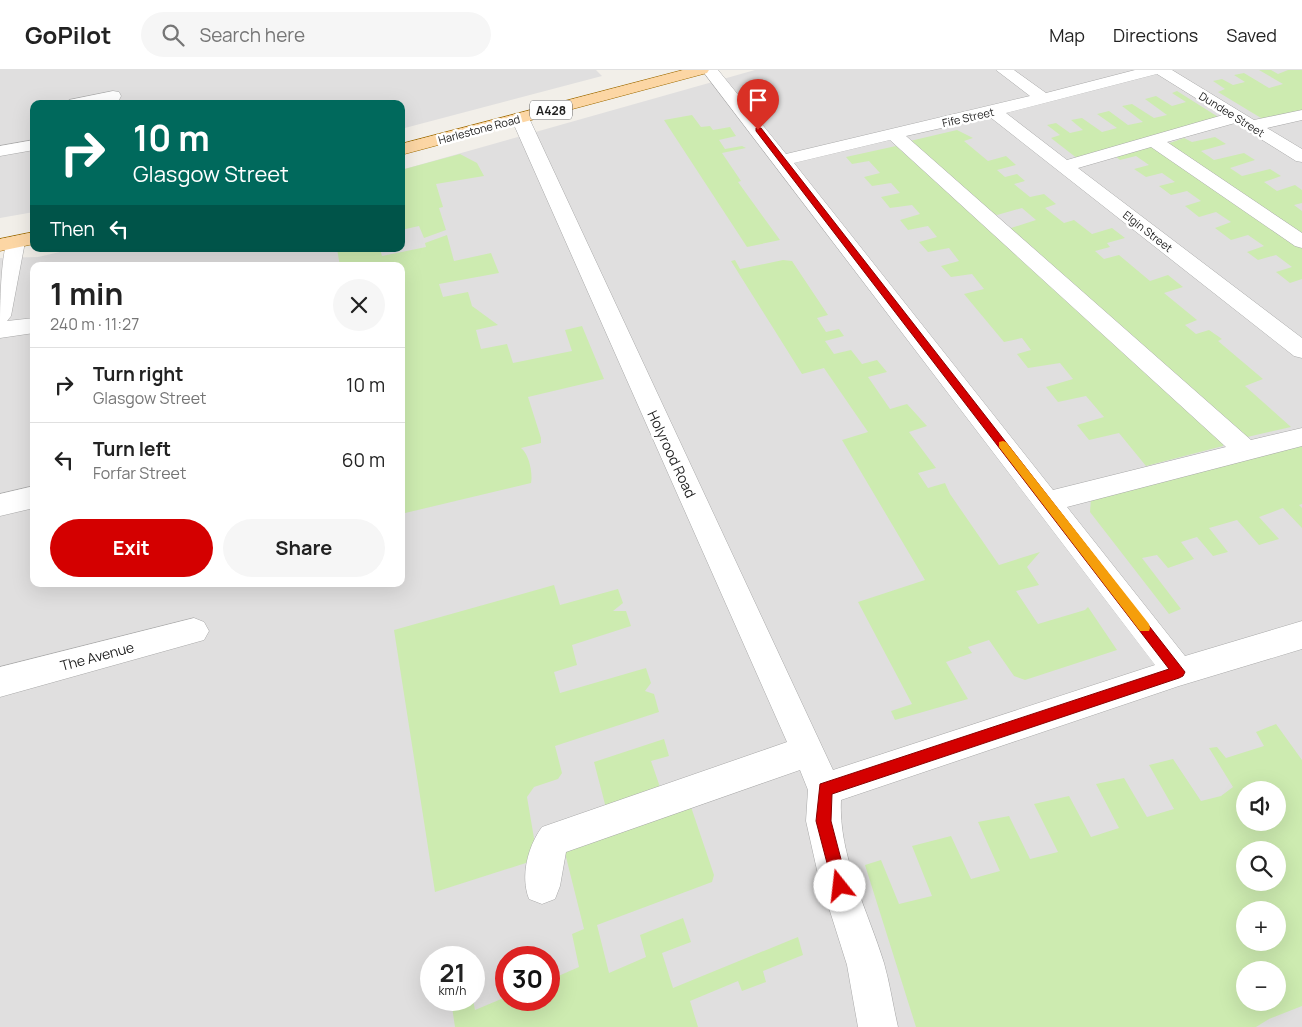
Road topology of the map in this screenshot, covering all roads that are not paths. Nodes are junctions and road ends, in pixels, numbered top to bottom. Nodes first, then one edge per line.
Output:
1 (701, 70) edge
2 (710, 70) edge
3 (1004, 70) edge
4 (1154, 70) edge
5 (1162, 70) edge
6 (113, 96) dead end
7 (1043, 98) junction
8 (94, 100) edge
9 (993, 111) junction
10 (1302, 115) edge
11 (1236, 117) junction
12 (520, 118) junction
13 (1252, 126) junction
14 (893, 134) junction
15 (1155, 142) junction
16 (30, 146) edge
17 (405, 149) edge
18 (0, 151) edge
19 (1302, 157) edge
20 (782, 160) junction
21 (1065, 166) junction
22 (16, 242) edge
23 (1302, 242) edge
24 (0, 316) edge
25 (30, 326) edge
26 (0, 330) edge
27 (1302, 350) edge
28 (1302, 437) edge
29 (1248, 452) junction
30 (30, 498) edge
31 (1047, 502) junction
32 (0, 505) edge
33 (194, 631) dead end
34 (1302, 635) edge
35 (1179, 672) junction
36 (0, 682) edge
37 (808, 751) junction
38 (825, 789) junction
39 (542, 886) dead end
40 (878, 1027) edge

1 - 12 main road, Harlestone Road / A428
2 - 20 street
3 - 7 street
4 - 7 street, Fife Street
5 - 11 street, Dundee Street
6 - 8 street
7 - 9 street, Fife Street
9 - 14 street, Fife Street
9 - 21 street, Elgin Street
10 - 13 street
11 - 13 street, Dundee Street
11 - 15 street
12 - 17 main road, Harlestone Road / A428
12 - 37 street, Holyrood Road
13 - 19 street, Dundee Street
14 - 20 street, Fife Street
14 - 29 street
15 - 21 street
15 - 23 street
16 - 18 street
20 - 31 street
21 - 27 street, Elgin Street
22 - 24 street
25 - 26 street
28 - 29 street
29 - 31 street
30 - 32 street
31 - 35 street
33 - 36 street, The Avenue
34 - 35 street
35 - 38 street
37 - 38 street, Holyrood Road
37 - 39 street
38 - 40 street

